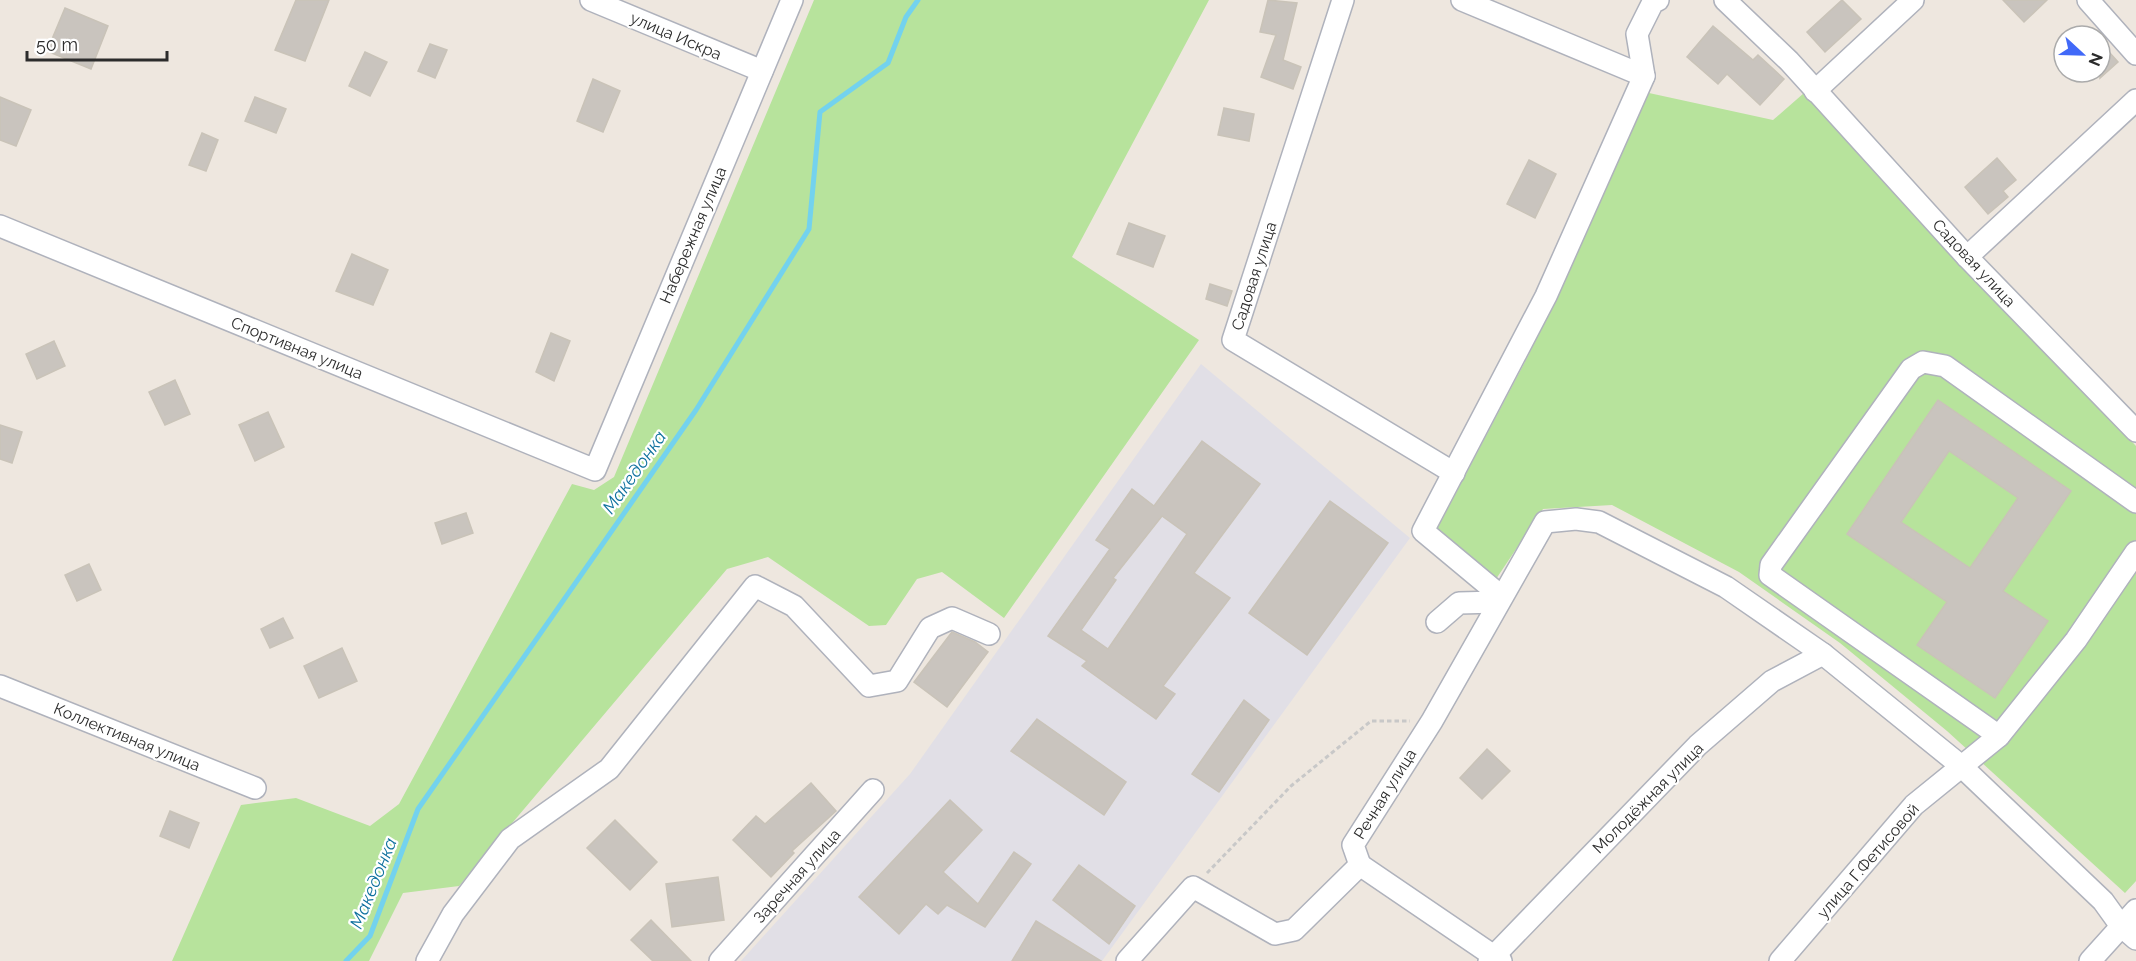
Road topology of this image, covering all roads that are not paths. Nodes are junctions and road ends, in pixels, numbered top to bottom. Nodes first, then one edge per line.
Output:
1 (591, 0) edge
2 (792, 0) edge
3 (1343, 0) edge
4 (1462, 0) edge
5 (1658, 0) edge
6 (1724, 0) edge
7 (1913, 0) edge
8 (2088, 0) edge
9 (2136, 54) edge
10 (762, 71) junction
11 (1644, 76) junction
12 (1815, 91) junction
13 (2136, 100) edge
14 (0, 226) edge
15 (1967, 257) junction
16 (2136, 431) edge
17 (595, 470) joint
18 (1454, 472) junction
19 (2136, 502) edge
20 (2136, 552) edge
21 (1499, 599) junction
22 (1437, 622) dead end
23 (988, 634) dead end
24 (1823, 654) junction
25 (0, 686) edge
26 (1999, 736) junction
27 (1960, 765) junction
28 (255, 788) dead end
29 (873, 790) dead end
30 (1360, 865) junction
31 (2136, 910) edge
32 (2129, 933) edge
33 (1495, 959) edge
34 (427, 961) edge
35 (720, 961) edge
36 (1127, 961) edge
37 (1780, 961) edge
38 (2090, 961) edge

1 - 10 street, улица Искра
2 - 10 street, Набережная улица
3 - 18 street, Садовая улица
4 - 11 street
5 - 11 street
6 - 12 street, Садовая улица
7 - 12 street
8 - 9 street
10 - 17 street, Набережная улица
11 - 18 street
12 - 15 street, Садовая улица
13 - 15 street
14 - 17 street, Спортивная улица
15 - 16 street, Садовая улица
18 - 21 street
19 - 26 street
20 - 26 street, улица Г.Фетисовой
21 - 22 street
21 - 24 street, Речная улица
21 - 30 street, Речная улица
23 - 34 street
24 - 27 street
24 - 33 street, Молодёжная улица
25 - 28 street, Коллективная улица
26 - 27 street, улица Г.Фетисовой
27 - 32 street
27 - 37 street, улица Г.Фетисовой
29 - 35 street, Заречная улица
30 - 33 street
30 - 36 street, Речная улица
31 - 32 street
32 - 38 street

